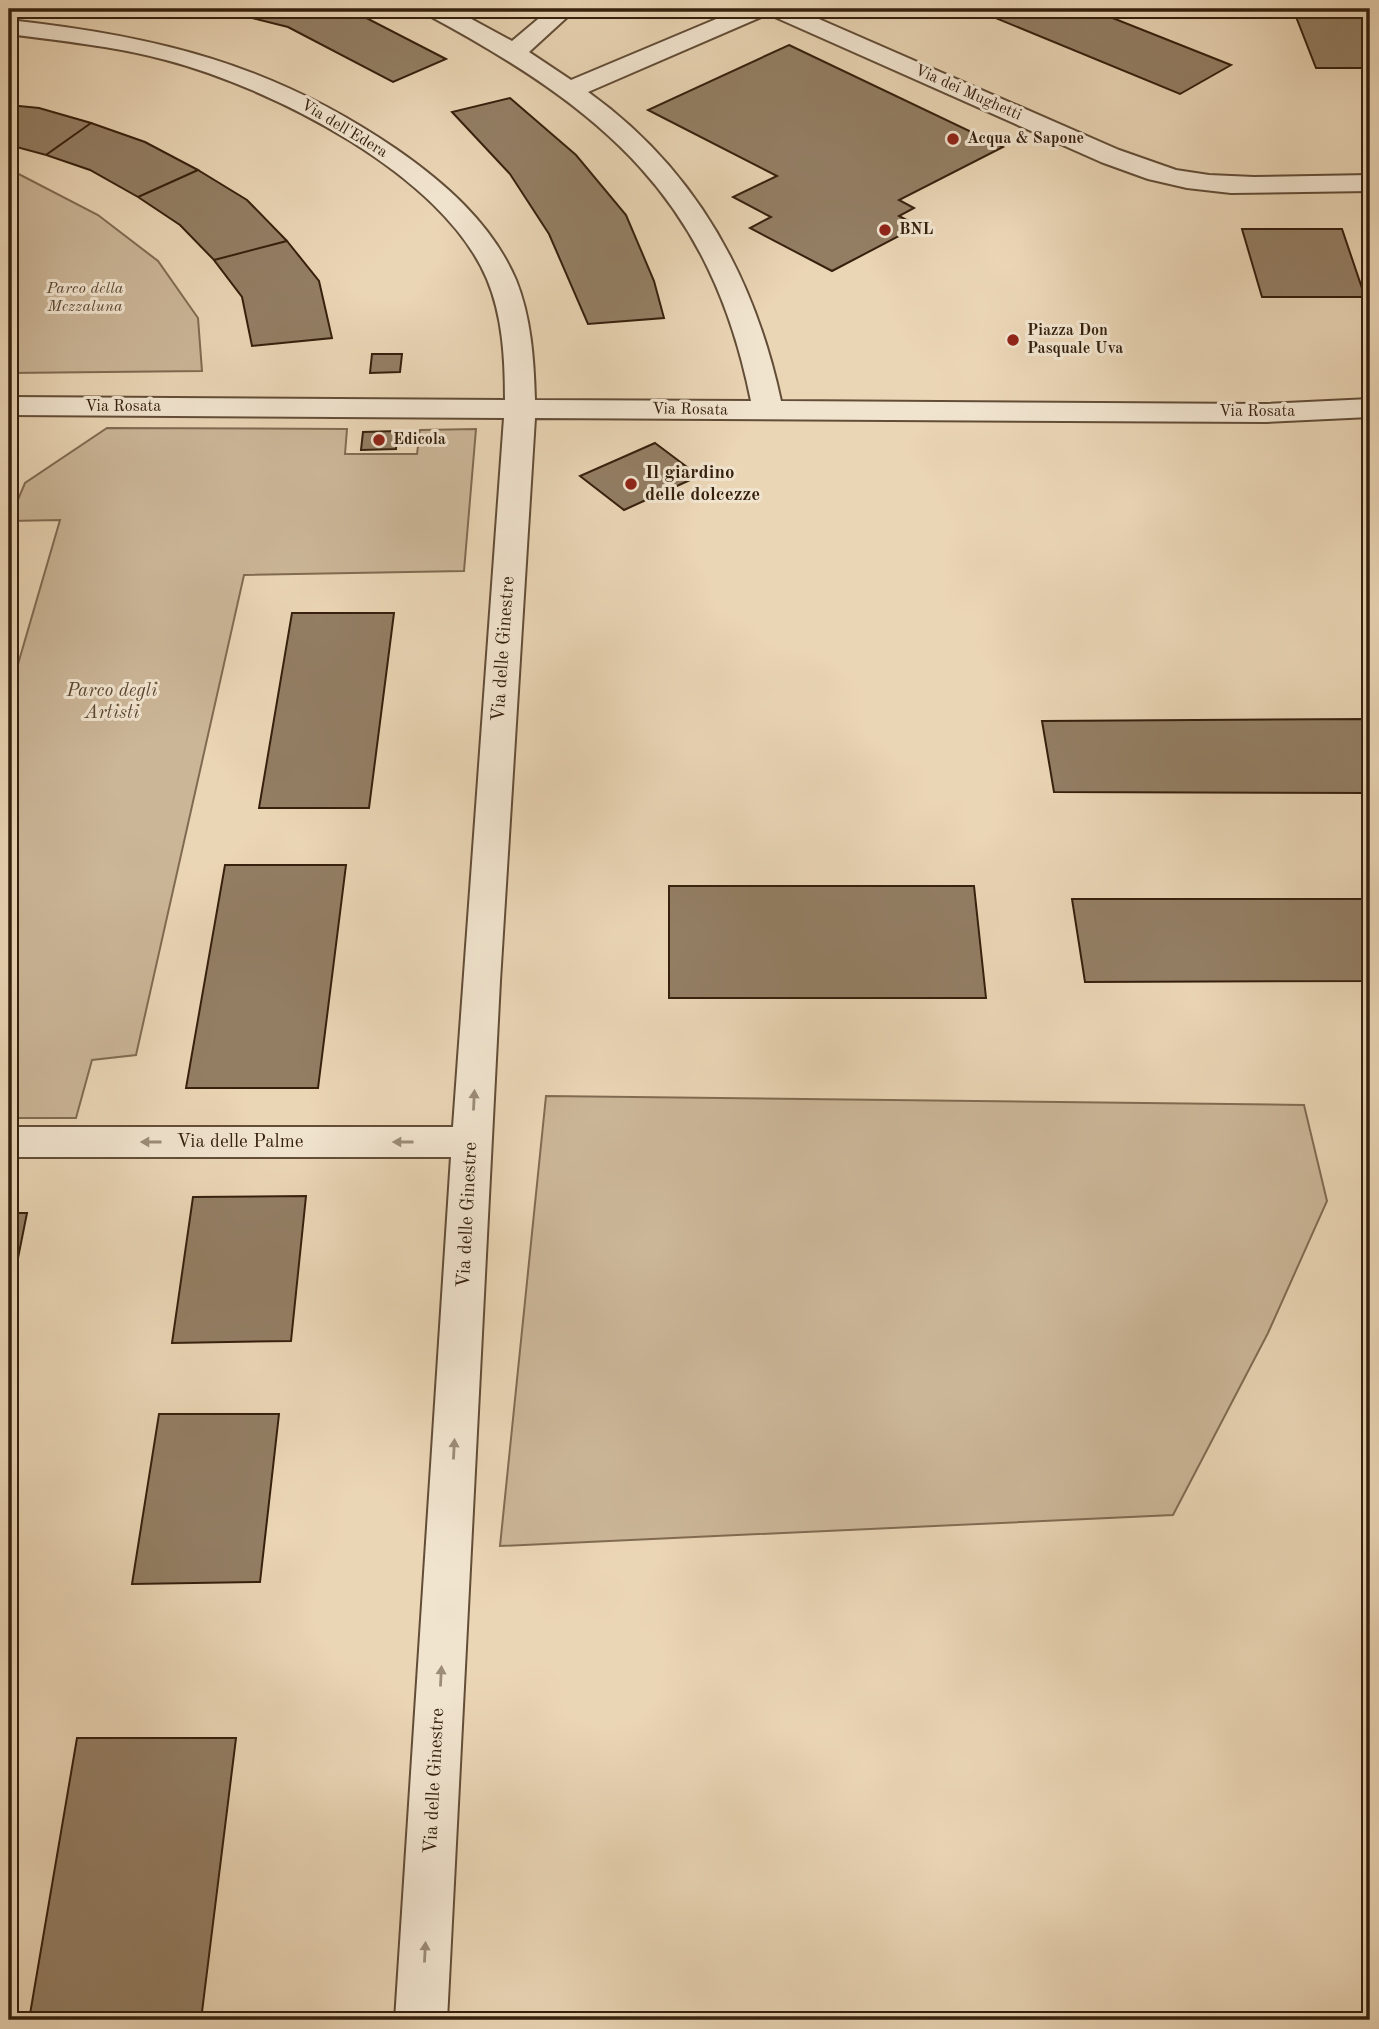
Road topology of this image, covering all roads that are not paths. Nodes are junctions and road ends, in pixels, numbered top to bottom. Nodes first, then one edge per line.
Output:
1 (435, 9) edge
2 (564, 9) edge
3 (760, 9) edge
4 (776, 9) edge
5 (9, 27) edge
6 (514, 52) junction
7 (572, 89) junction
8 (1370, 183) edge
9 (9, 406) edge
10 (1370, 408) edge
11 (520, 409) junction
12 (768, 411) junction
13 (9, 1142) edge
14 (472, 1142) junction
15 (421, 2020) edge

1 - 6 street
2 - 6 street
3 - 7 street
4 - 8 street, Via dei Mughetti
5 - 11 street, Via dell'Edera
6 - 7 street
7 - 12 street
9 - 11 street, Via Rosata
10 - 12 street, Via Rosata
11 - 12 street, Via Rosata
14 -> 11 street, Via delle Ginestre
14 -> 13 street, Via delle Palme
15 -> 14 street, Via delle Ginestre

